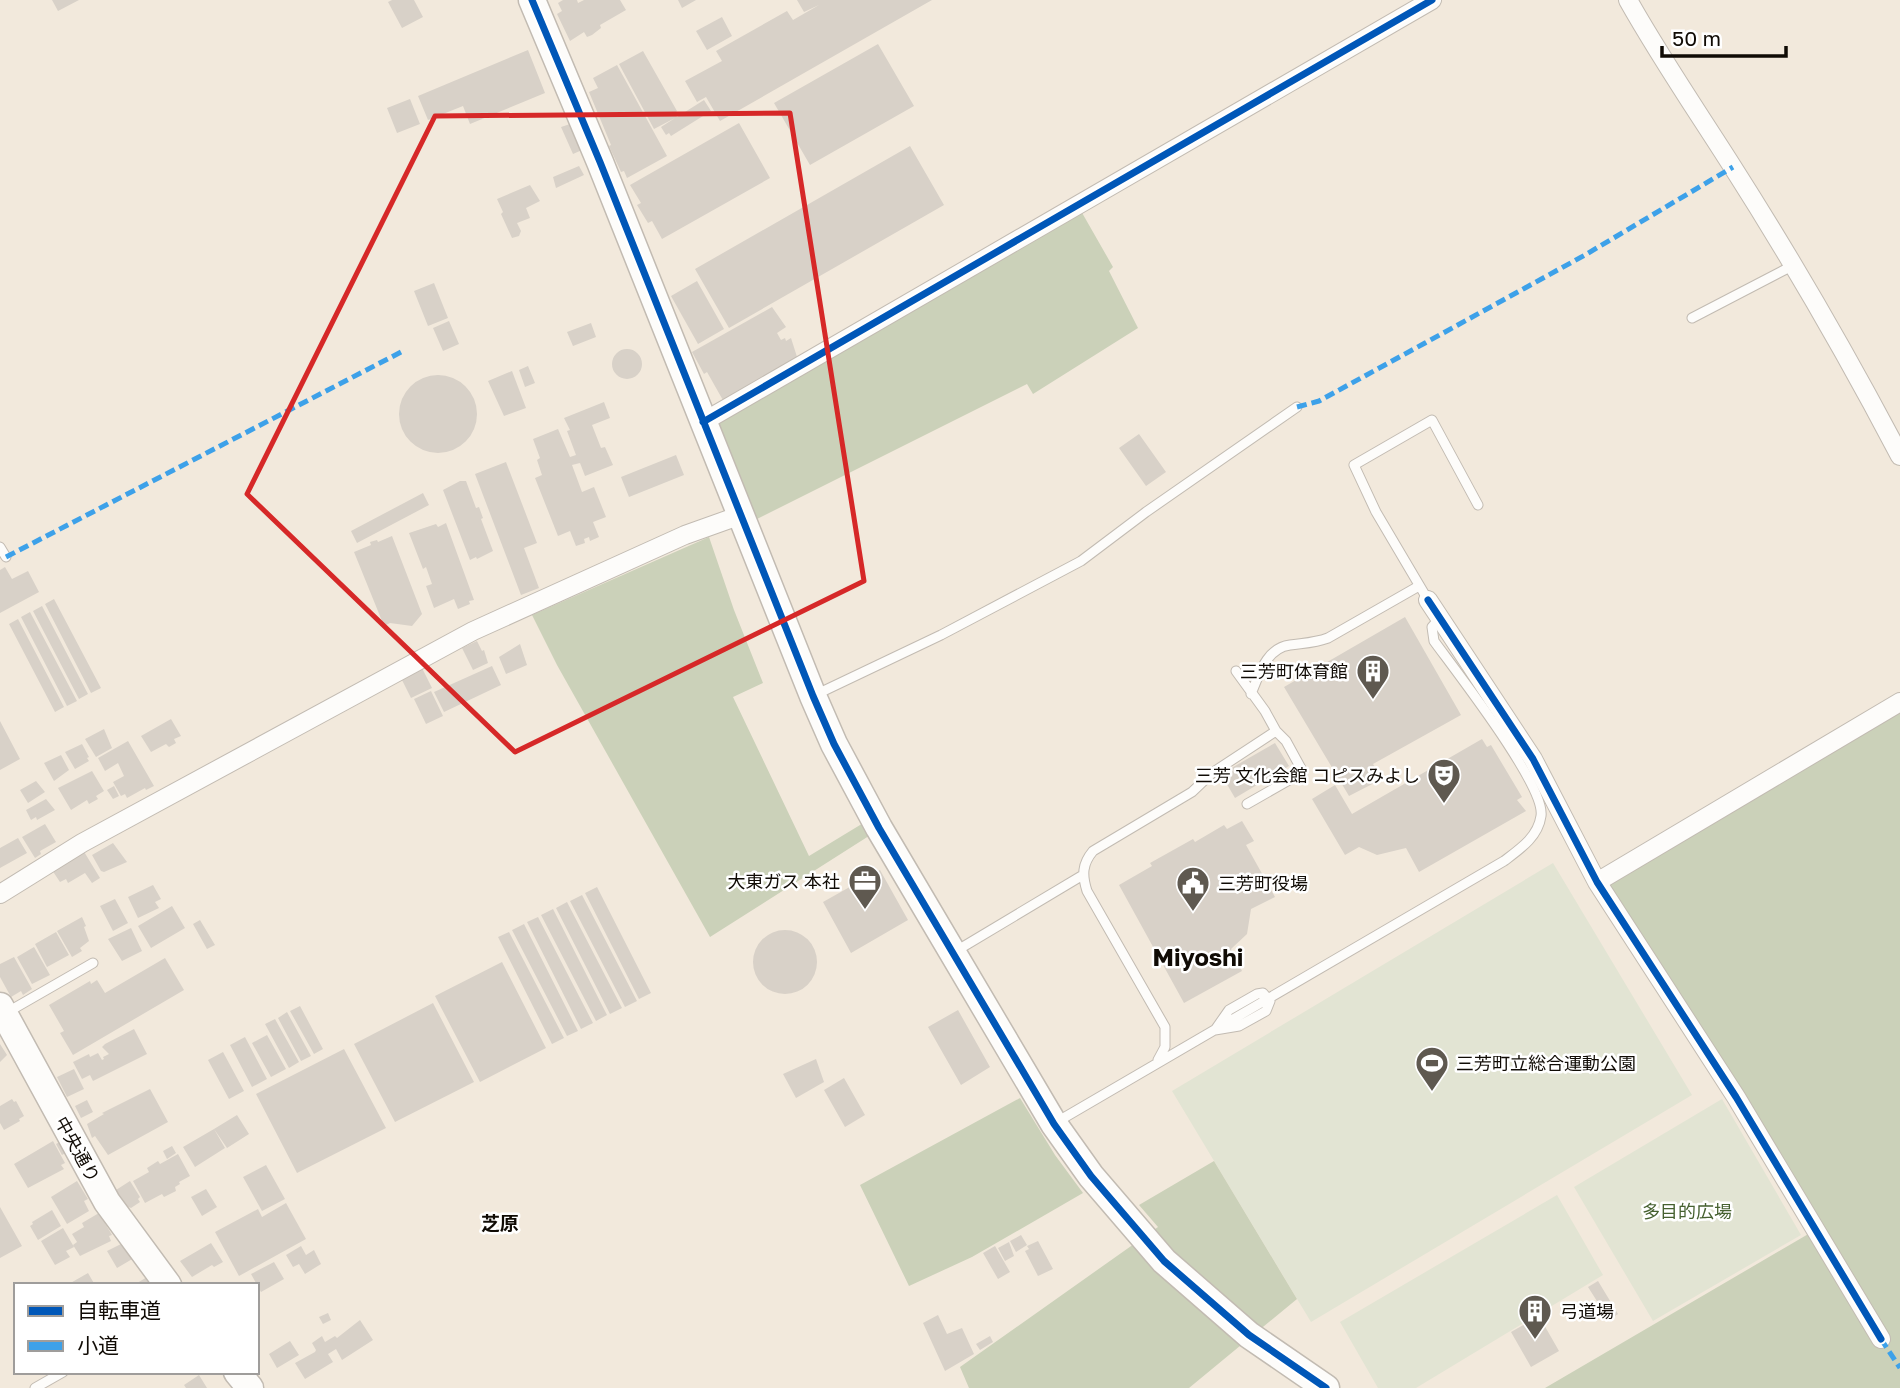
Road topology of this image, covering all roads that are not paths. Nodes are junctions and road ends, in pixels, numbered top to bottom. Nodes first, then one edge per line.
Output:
1 (532, 0) edge
2 (1432, 0) edge
3 (1628, 0) edge
4 (1792, 266) junction
5 (1692, 318) dead end
6 (1297, 407) dead end
7 (703, 422) junction
8 (1900, 456) edge
9 (1478, 505) dead end
10 (741, 515) junction
11 (0, 547) edge
12 (6, 557) dead end
13 (1424, 593) junction
14 (1440, 618) junction
15 (1236, 671) dead end
16 (1251, 694) junction
17 (813, 696) junction
18 (1900, 702) edge
19 (1276, 731) junction
20 (1247, 804) dead end
21 (1083, 875) junction
22 (1597, 882) junction
23 (0, 894) edge
24 (953, 953) junction
25 (93, 963) dead end
26 (3, 1019) edge
27 (1155, 1065) junction
28 (1054, 1124) junction
29 (167, 1283) edge
30 (1881, 1339) dead end
31 (60, 1374) edge
32 (239, 1374) edge
33 (35, 1388) edge
34 (250, 1388) edge
35 (1326, 1388) edge

1 - 7 street
2 - 7 street
3 - 4 street
4 - 5 lane
4 - 8 street
6 - 17 lane
7 - 10 street
9 - 13 lane
10 - 17 street
10 - 23 street
11 - 12 lane
13 - 14 street
13 - 16 lane
14 - 22 street
14 - 27 lane
15 - 16 lane
16 - 19 lane
17 - 24 street
18 - 22 street
19 - 20 lane
19 - 21 lane
21 - 24 lane
21 - 27 lane
22 - 30 street
24 - 28 street
25 - 26 lane
26 - 29 street, 中央通り
27 - 28 lane
28 - 35 street
31 - 33 lane
32 - 34 street

